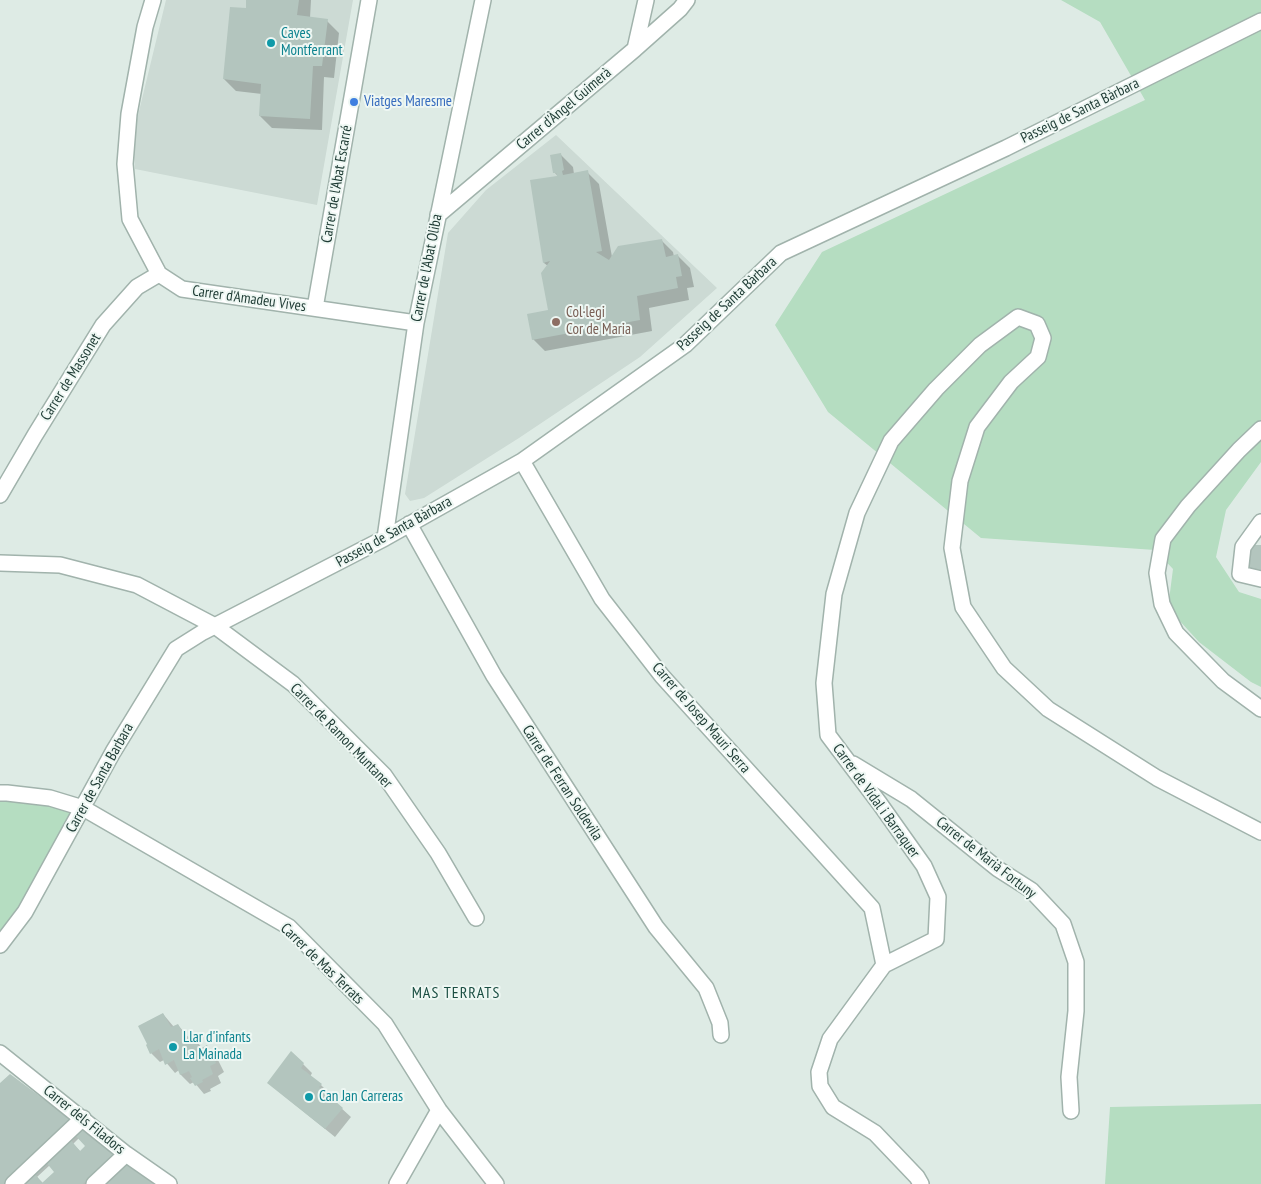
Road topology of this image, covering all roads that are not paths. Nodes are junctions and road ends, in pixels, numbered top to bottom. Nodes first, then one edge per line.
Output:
1 (153, 0) edge
2 (369, 0) edge
3 (484, 0) edge
4 (646, 0) edge
5 (687, 0) edge
6 (1261, 21) edge
7 (635, 48) junction
8 (438, 215) junction
9 (159, 274) junction
10 (315, 308) junction
11 (416, 323) junction
12 (1261, 428) edge
13 (522, 461) junction
14 (0, 495) edge
15 (1261, 522) edge
16 (409, 524) junction
17 (385, 538) junction
18 (0, 563) edge
19 (1261, 579) edge
20 (215, 626) junction
21 (1261, 709) edge
22 (846, 759) junction
23 (0, 794) edge
24 (83, 808) junction
25 (1261, 832) edge
26 (476, 918) dead end
27 (0, 945) edge
28 (884, 965) junction
29 (722, 1035) dead end
30 (0, 1052) edge
31 (439, 1110) junction
32 (1071, 1111) dead end
33 (83, 1118) junction
34 (126, 1154) junction
35 (13, 1184) edge
36 (94, 1184) edge
37 (169, 1184) edge
38 (397, 1184) edge
39 (496, 1184) edge
40 (921, 1184) edge

1 - 9 street, Carrer d'Amadeu Vives
2 - 10 street, Carrer de l'Abat Escarré
3 - 8 street, Carrer de l'Abat Oliba
4 - 7 street
5 - 7 street, Carrer d'Àngel Guimerà
6 - 13 street, Passeig de Santa Bàrbara
7 - 8 street, Carrer d'Àngel Guimerà
8 - 11 street, Carrer de l'Abat Oliba
9 - 10 street, Carrer d'Amadeu Vives
9 - 14 street, Carrer de Massonet
10 - 11 street, Carrer d'Amadeu Vives
11 - 17 street, Carrer de l'Abat Oliba
12 - 21 street
13 - 16 street, Passeig de Santa Bàrbara
13 - 28 street, Carrer de Josep Mauri Serra
15 - 19 street
16 - 17 street, Passeig de Santa Bàrbara
16 - 29 street, Carrer de Ferran Soldevila
17 - 20 street, Passeig de Santa Bàrbara
18 - 20 street, Carrer de Ramon Muntaner
20 - 24 street, Carrer de Santa Barbara
20 - 26 street, Carrer de Ramon Muntaner
22 - 25 street, Carrer de Vidal i Barraquer
22 - 28 street, Carrer de Vidal i Barraquer
22 - 32 street, Carrer de Marià Fortuny
23 - 24 street, Carrer de Mas Terrats
24 - 27 street, Carrer de Santa Barbara
24 - 31 street, Carrer de Mas Terrats
28 - 40 street, Carrer de Vidal i Barraquer
30 - 33 street, Carrer dels Filadors
31 - 38 street
31 - 39 street, Carrer de Mas Terrats
33 - 34 street, Carrer dels Filadors
33 - 35 street
34 - 36 street
34 - 37 street, Carrer dels Filadors

